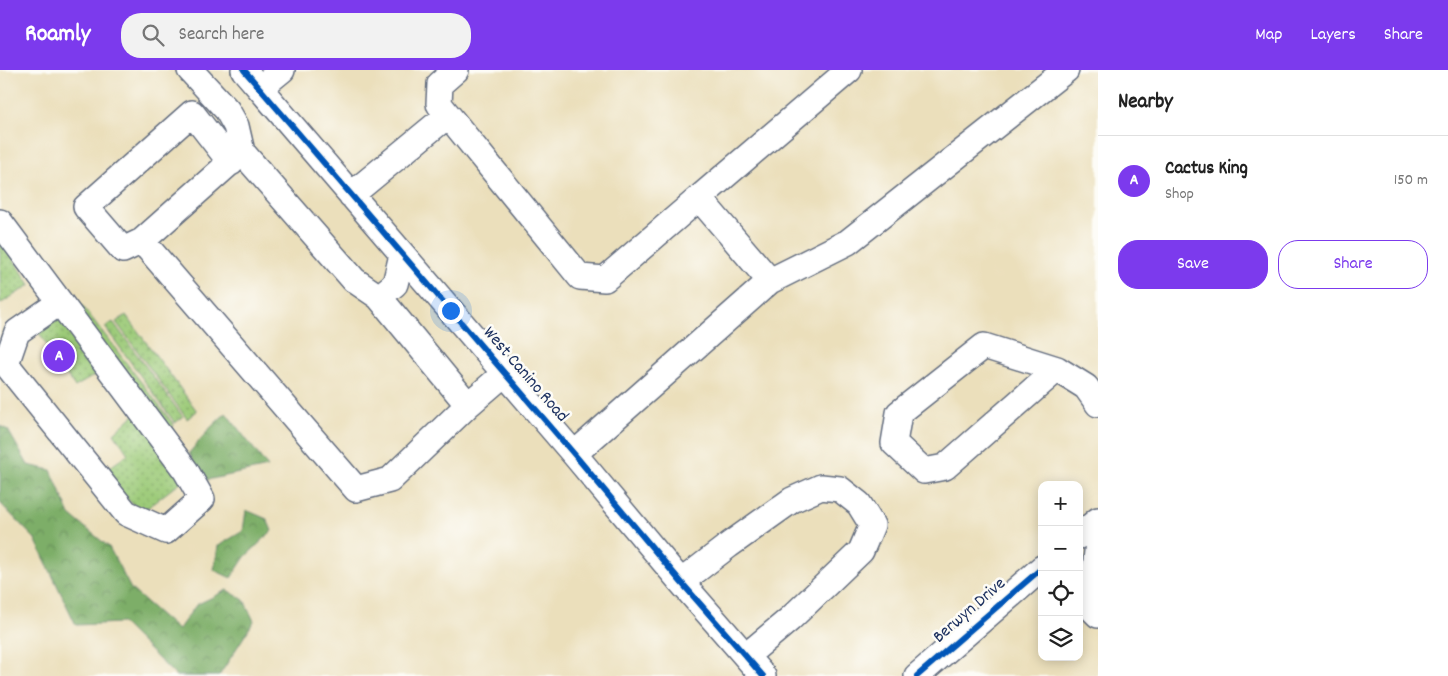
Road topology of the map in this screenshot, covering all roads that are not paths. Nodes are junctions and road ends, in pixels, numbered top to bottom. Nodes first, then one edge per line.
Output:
1 (190, 70) edge
2 (244, 70) edge
3 (282, 70) edge
4 (456, 70) edge
5 (849, 70) edge
6 (1066, 70) edge
7 (260, 88) junction
8 (448, 116) junction
9 (237, 157) junction
10 (351, 195) junction
11 (699, 198) junction
12 (0, 222) edge
13 (142, 241) junction
14 (402, 255) junction
15 (770, 281) junction
16 (379, 297) junction
17 (59, 303) junction
18 (3, 364) edge
19 (1057, 369) junction
20 (504, 374) junction
21 (1098, 404) edge
22 (468, 405) junction
23 (574, 454) junction
24 (1098, 520) edge
25 (1083, 533) edge
26 (1098, 542) edge
27 (1039, 571) edge
28 (681, 582) junction
29 (1098, 615) edge
30 (746, 656) junction
31 (763, 676) edge
32 (917, 676) edge

1 - 9 street
2 - 7 street, West Canino Road
3 - 7 street
4 - 8 street
5 - 11 street
6 - 15 street
7 - 10 street, West Canino Road
8 - 10 street
8 - 11 street
9 - 13 street
9 - 13 street
9 - 16 street
10 - 14 street, West Canino Road
11 - 15 street
12 - 17 street
13 - 22 street
14 - 16 street
14 - 20 street, West Canino Road
15 - 23 street
16 - 22 street
17 - 18 street
17 - 18 street
19 - 19 street
19 - 21 street
20 - 22 street
20 - 23 street, West Canino Road
23 - 28 street, West Canino Road
24 - 25 street
26 - 29 street
27 - 32 street, Berwyn Drive
28 - 30 street, West Canino Road
28 - 30 street
30 - 31 street, West Canino Road

